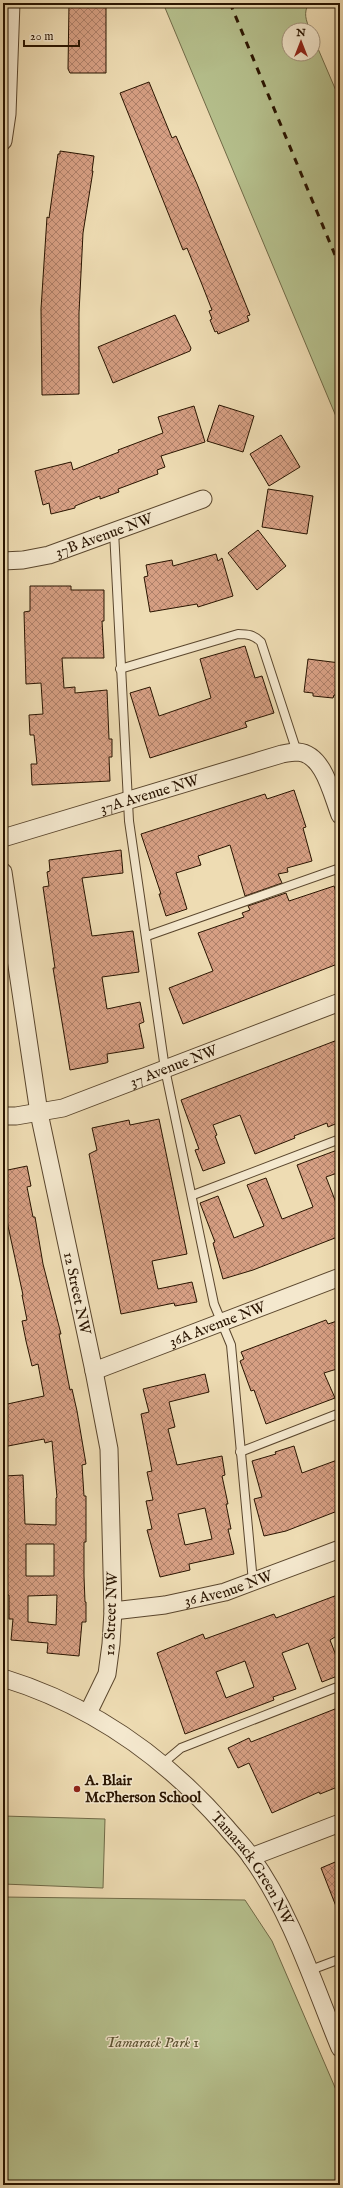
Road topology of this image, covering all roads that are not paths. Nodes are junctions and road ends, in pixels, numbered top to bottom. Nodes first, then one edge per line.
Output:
1 (11, 3) edge
2 (5, 114) edge
3 (3, 141) edge
4 (203, 499) dead end
5 (114, 531) junction
6 (3, 561) edge
7 (120, 669) junction
8 (297, 752) junction
9 (128, 800) junction
10 (340, 814) edge
11 (3, 838) edge
12 (340, 868) edge
13 (3, 872) edge
14 (147, 936) junction
15 (340, 1002) edge
16 (165, 1069) junction
17 (39, 1113) junction
18 (3, 1116) edge
19 (340, 1139) edge
20 (193, 1195) junction
21 (340, 1277) edge
22 (221, 1322) junction
23 (94, 1371) junction
24 (340, 1413) edge
25 (240, 1452) junction
26 (340, 1549) edge
27 (253, 1582) junction
28 (113, 1611) junction
29 (3, 1678) edge
30 (340, 1686) edge
31 (88, 1713) junction
32 (162, 1764) junction
33 (340, 1823) edge
34 (251, 1856) junction
35 (340, 1959) edge
36 (308, 1971) junction
37 (340, 2048) edge

1 - 2 street
2 - 3 street
4 - 5 street, 37B Avenue NW
5 - 6 street, 37B Avenue NW
5 - 7 lane
7 - 8 lane
7 - 9 lane
8 - 9 street, 37A Avenue NW
8 - 10 street
9 - 11 street, 37A Avenue NW
9 - 14 lane
12 - 14 lane
13 - 17 street, 12 Street NW
14 - 16 lane
15 - 16 street, 37 Avenue NW
16 - 17 street, 37 Avenue NW
16 - 20 lane
17 - 18 street, 37 Avenue NW
17 - 23 street, 12 Street NW
19 - 20 lane
20 - 22 lane
21 - 22 street, 36A Avenue NW
22 - 23 street, 36A Avenue NW
22 - 25 lane
23 - 28 street, 12 Street NW
24 - 25 lane
25 - 27 lane
26 - 27 street, 36 Avenue NW
27 - 28 street, 36 Avenue NW
28 - 31 street, 12 Street NW
29 - 31 street, Tamarack Green NW
30 - 32 lane
31 - 32 street, Tamarack Green NW
32 - 34 street, Tamarack Green NW
33 - 34 street
34 - 36 street, Tamarack Green NW
35 - 36 lane
36 - 37 street, Tamarack Green NW

